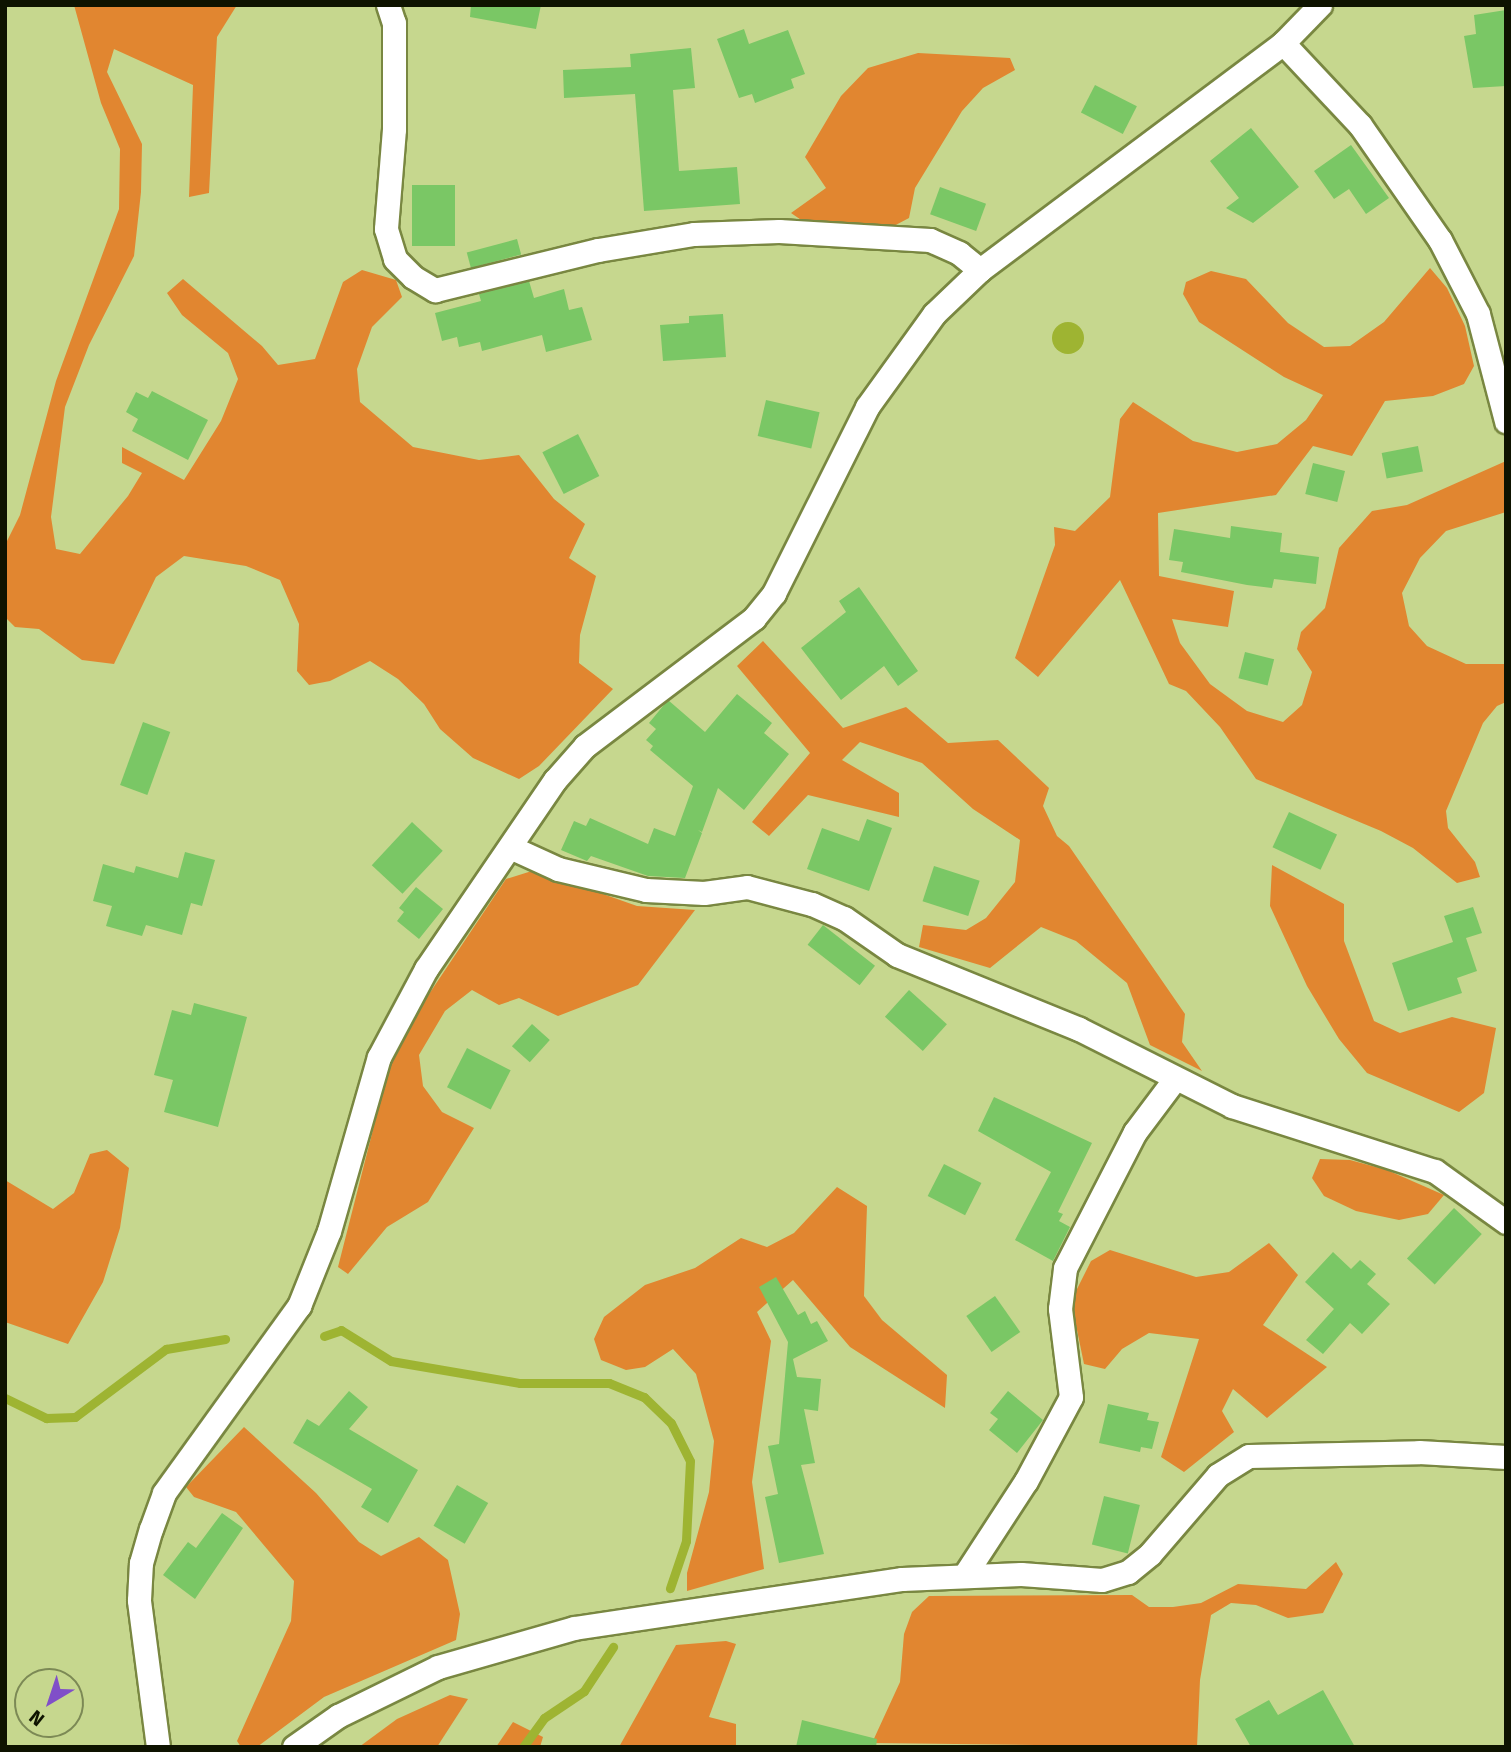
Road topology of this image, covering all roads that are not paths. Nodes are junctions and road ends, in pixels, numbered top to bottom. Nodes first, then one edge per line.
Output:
1 (388, 5) edge
2 (1320, 5) edge
3 (1283, 43) junction
4 (980, 270) junction
5 (1506, 421) edge
6 (510, 847) junction
7 (1174, 1080) junction
8 (1506, 1222) edge
9 (1506, 1458) edge
10 (964, 1576) junction
11 (158, 1747) edge
12 (294, 1747) edge

1 - 4 street
2 - 3 street
3 - 4 street
3 - 5 street
4 - 6 street
6 - 7 street
6 - 11 street
7 - 8 street
7 - 10 street
9 - 10 street
10 - 12 street

